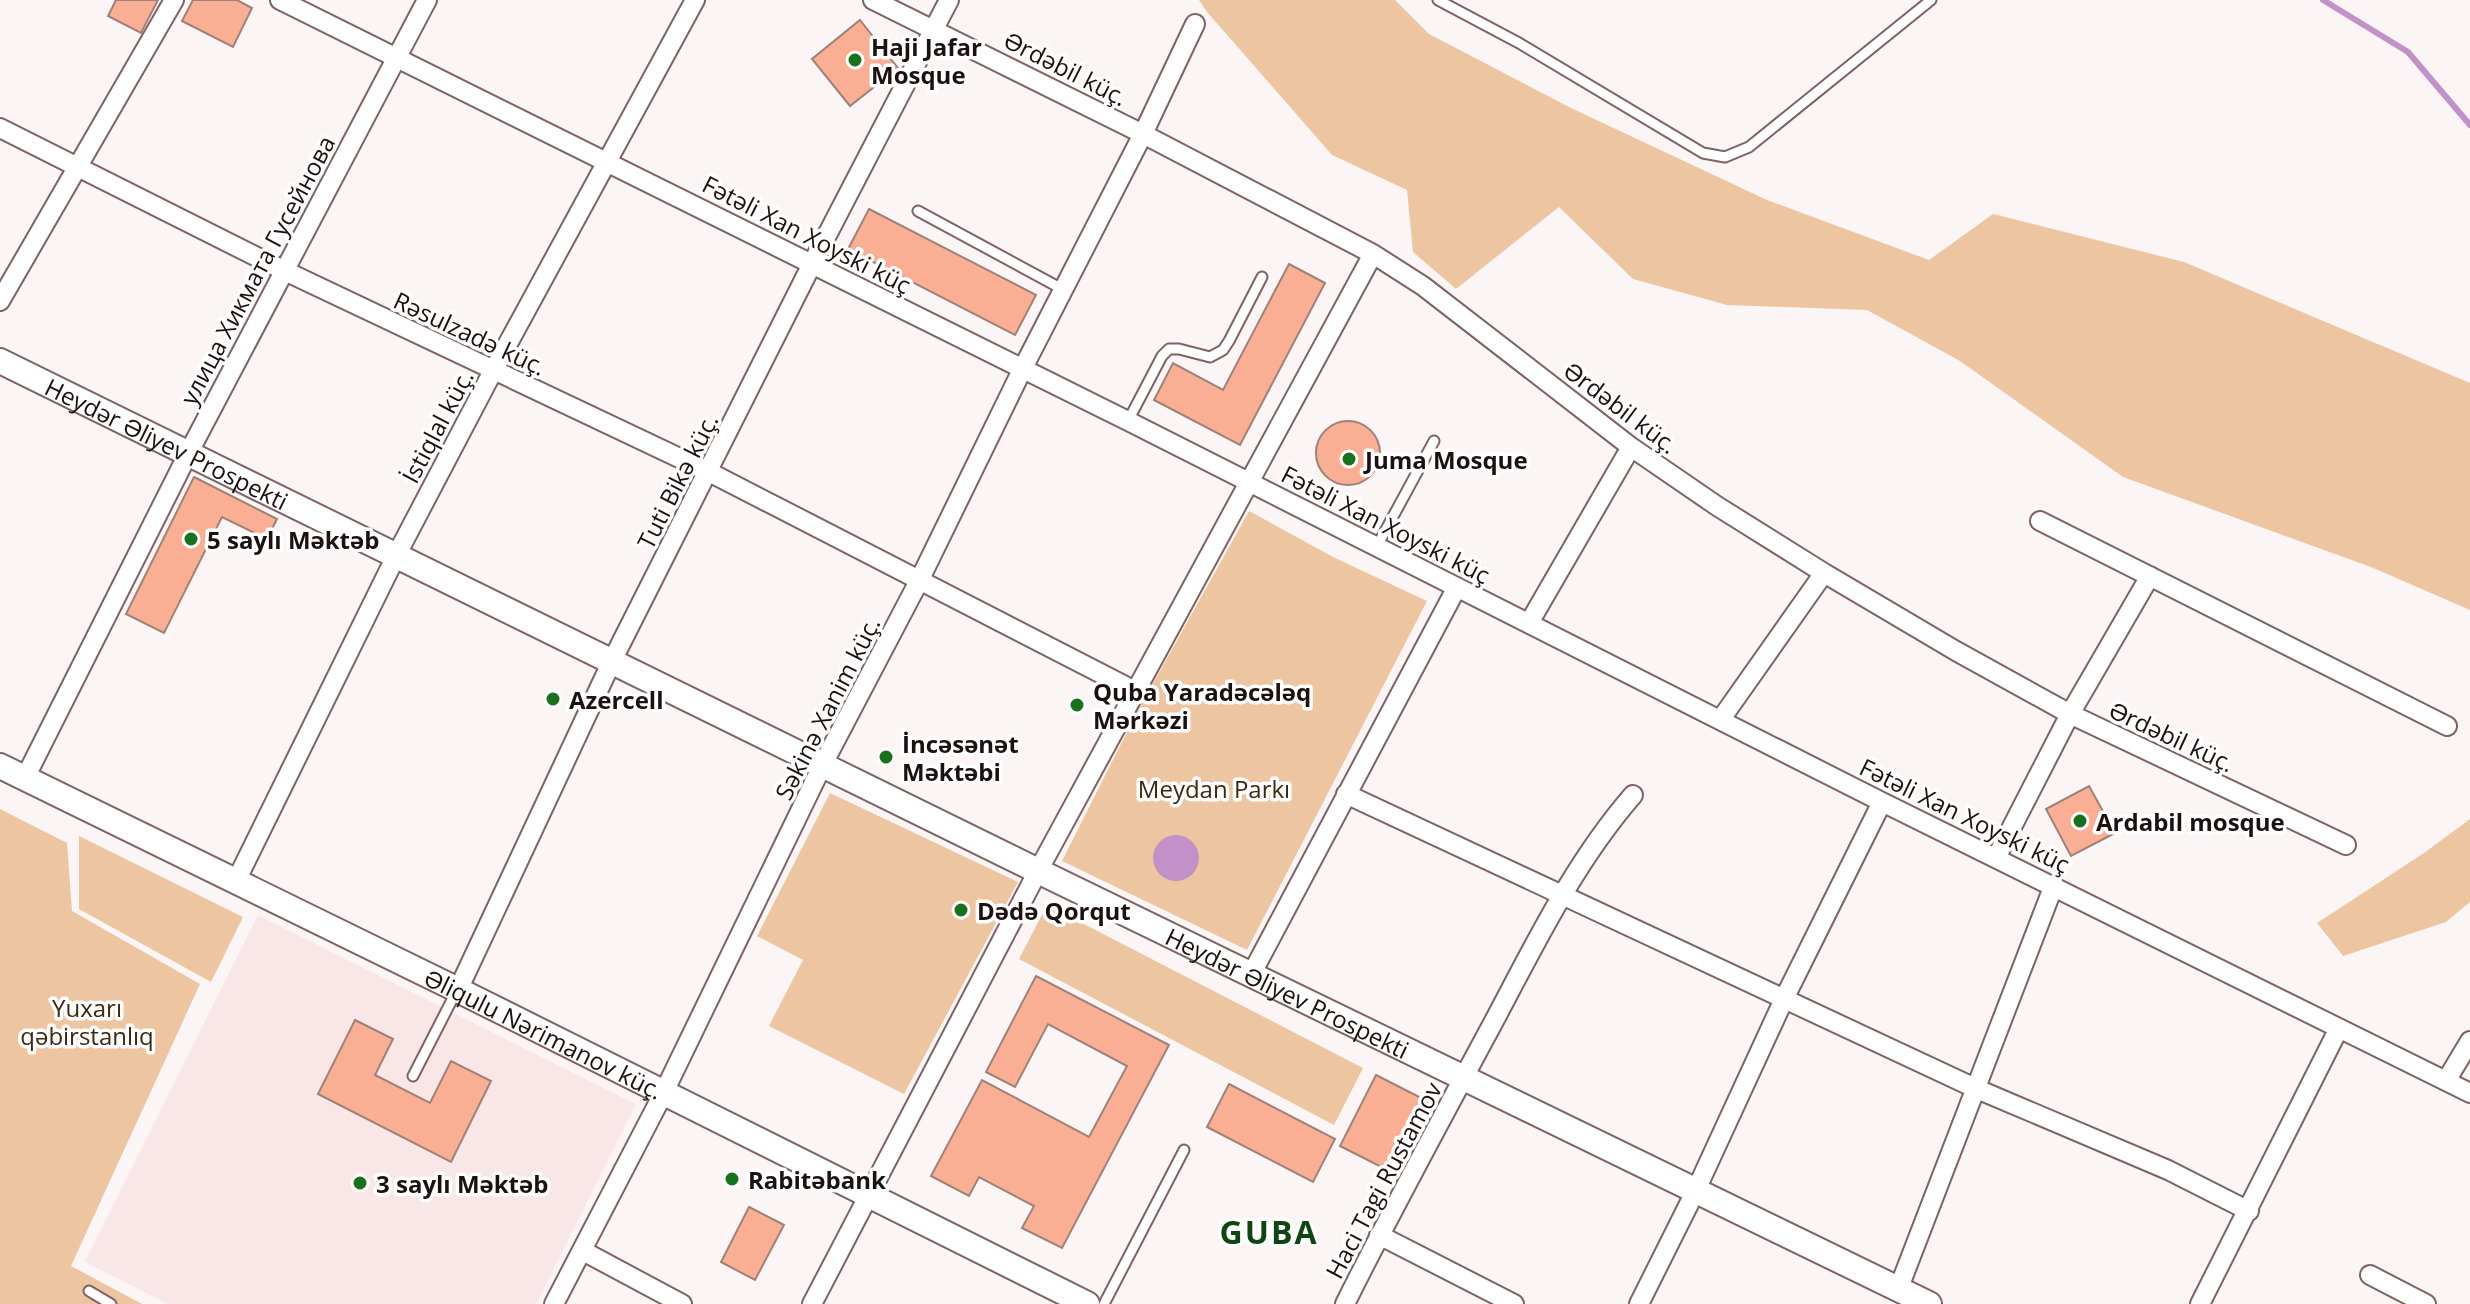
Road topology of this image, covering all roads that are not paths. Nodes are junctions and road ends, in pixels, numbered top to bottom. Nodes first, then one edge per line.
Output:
1 (174, 0) edge
2 (280, 0) edge
3 (427, 0) edge
4 (695, 0) edge
5 (873, 0) edge
6 (949, 0) edge
7 (1438, 0) edge
8 (1931, 0) edge
9 (1195, 24) dead end
10 (934, 28) junction
11 (396, 56) junction
12 (0, 128) edge
13 (1143, 134) junction
14 (607, 161) junction
15 (79, 166) junction
16 (918, 211) dead end
17 (1373, 254) junction
18 (812, 264) junction
19 (285, 271) junction
20 (1262, 277) dead end
21 (1064, 290) junction
22 (0, 301) edge
23 (0, 361) edge
24 (1023, 368) junction
25 (493, 371) junction
26 (1128, 421) junction
27 (1434, 441) dead end
28 (1631, 447) junction
29 (189, 452) junction
30 (709, 472) junction
31 (1249, 481) junction
32 (2040, 521) dead end
33 (1377, 546) junction
34 (397, 554) junction
35 (1824, 573) junction
36 (2150, 576) junction
37 (919, 581) junction
38 (1457, 587) junction
39 (1529, 623) junction
40 (612, 661) junction
41 (1135, 691) junction
42 (2070, 714) junction
43 (1721, 719) junction
44 (2447, 726) dead end
45 (823, 764) junction
46 (0, 766) edge
47 (25, 778) junction
48 (1346, 794) junction
49 (1633, 795) dead end
50 (1882, 802) junction
51 (2346, 845) dead end
52 (1996, 858) junction
53 (1038, 871) junction
54 (236, 881) junction
55 (2054, 885) junction
56 (1562, 895) junction
57 (1252, 973) junction
58 (458, 990) junction
59 (1785, 997) junction
60 (2339, 1028) junction
61 (2470, 1041) edge
62 (413, 1076) dead end
63 (1464, 1077) junction
64 (2446, 1081) junction
65 (1977, 1089) junction
66 (2470, 1093) edge
67 (663, 1094) junction
68 (1184, 1150) dead end
69 (1696, 1190) junction
70 (869, 1195) junction
71 (2249, 1211) junction
72 (1379, 1235) junction
73 (583, 1251) junction
74 (2370, 1275) dead end
75 (1898, 1290) junction
76 (89, 1291) dead end
77 (111, 1304) edge
78 (554, 1304) edge
79 (682, 1304) edge
80 (812, 1304) edge
81 (1087, 1304) edge
82 (1104, 1304) edge
83 (1345, 1304) edge
84 (1514, 1304) edge
85 (1639, 1304) edge
86 (1929, 1304) edge
87 (2200, 1304) edge
88 (2426, 1304) edge

1 - 15 street
2 - 11 street, Fətəli Xan Xoyski küç
3 - 11 street, улица Хикмата Гусейнова
4 - 14 street, İstiqlal küç.
5 - 10 street, Ərdəbil küç.
6 - 10 street, Tuti Bikə küç.
7 - 8 lane
9 - 13 street, Səkinə Xanim küç.
10 - 13 street, Ərdəbil küç.
10 - 18 street, Tuti Bikə küç.
11 - 14 street, Fətəli Xan Xoyski küç
11 - 19 street, улица Хикмата Гусейнова
12 - 15 street, Rəsulzadə küç.
13 - 17 street, Ərdəbil küç.
13 - 21 street, Səkinə Xanim küç.
14 - 18 street, Fətəli Xan Xoyski küç
14 - 25 street, İstiqlal küç.
15 - 19 street, Rəsulzadə küç.
15 - 22 street
16 - 21 lane
17 - 28 street, Ərdəbil küç.
17 - 31 street
18 - 24 street, Fətəli Xan Xoyski küç
18 - 30 street, Tuti Bikə küç.
19 - 25 street, Rəsulzadə küç.
19 - 29 street, улица Хикмата Гусейнова
20 - 26 lane
21 - 24 street, Səkinə Xanim küç.
23 - 29 street, Heydər Əliyev Prospekti
24 - 26 street, Fətəli Xan Xoyski küç
24 - 37 street, Səkinə Xanim küç.
25 - 30 street, Rəsulzadə küç.
25 - 34 street, İstiqlal küç.
26 - 31 street, Fətəli Xan Xoyski küç
27 - 33 lane
28 - 35 street, Ərdəbil küç.
28 - 39 street
29 - 34 street, Heydər Əliyev Prospekti
29 - 47 street, улица Хикмата Гусейнова
30 - 37 street, Rəsulzadə küç.
30 - 40 street, Tuti Bikə küç.
31 - 33 street, Fətəli Xan Xoyski küç
31 - 41 street
32 - 36 street
33 - 38 street, Fətəli Xan Xoyski küç
34 - 40 street, Heydər Əliyev Prospekti
34 - 54 street, İstiqlal küç.
35 - 42 street, Ərdəbil küç.
35 - 43 street
36 - 42 street
36 - 44 street
37 - 41 street, Rəsulzadə küç.
37 - 45 street, Səkinə Xanim küç.
38 - 39 street, Fətəli Xan Xoyski küç
38 - 48 street
39 - 43 street, Fətəli Xan Xoyski küç
40 - 45 street, Heydər Əliyev Prospekti
40 - 58 street, Tuti Bikə küç.
41 - 53 street
42 - 51 street, Ərdəbil küç.
42 - 52 street
43 - 50 street, Fətəli Xan Xoyski küç
45 - 53 street, Heydər Əliyev Prospekti
45 - 67 street, Səkinə Xanim küç.
46 - 47 street, Əliqulu Nərimanov küç.
47 - 54 street, Əliqulu Nərimanov küç.
48 - 56 street
48 - 57 street
49 - 56 street, Haci Tagi Rustamov
50 - 52 street, Fətəli Xan Xoyski küç
50 - 59 street
52 - 55 street, Fətəli Xan Xoyski küç
53 - 57 street, Heydər Əliyev Prospekti
53 - 70 street
54 - 58 street, Əliqulu Nərimanov küç.
55 - 60 street, Fətəli Xan Xoyski küç
55 - 65 street
56 - 59 street
56 - 63 street, Haci Tagi Rustamov
57 - 63 street, Heydər Əliyev Prospekti
58 - 62 lane
58 - 67 street, Əliqulu Nərimanov küç.
59 - 65 street
59 - 69 street
60 - 64 street, Fətəli Xan Xoyski küç
60 - 71 street
61 - 64 street
63 - 69 street, Heydər Əliyev Prospekti
63 - 72 street, Haci Tagi Rustamov
64 - 66 street, Fətəli Xan Xoyski küç
65 - 71 street
65 - 75 street
67 - 70 street, Əliqulu Nərimanov küç.
67 - 73 street, Səkinə Xanim küç.
68 - 82 lane
69 - 75 street, Heydər Əliyev Prospekti
69 - 85 street
70 - 80 street
70 - 81 street, Əliqulu Nərimanov küç.
71 - 87 street
72 - 83 street, Haci Tagi Rustamov
72 - 84 street
73 - 78 street, Səkinə Xanim küç.
73 - 79 street
74 - 88 street
75 - 86 street, Heydər Əliyev Prospekti
76 - 77 lane

